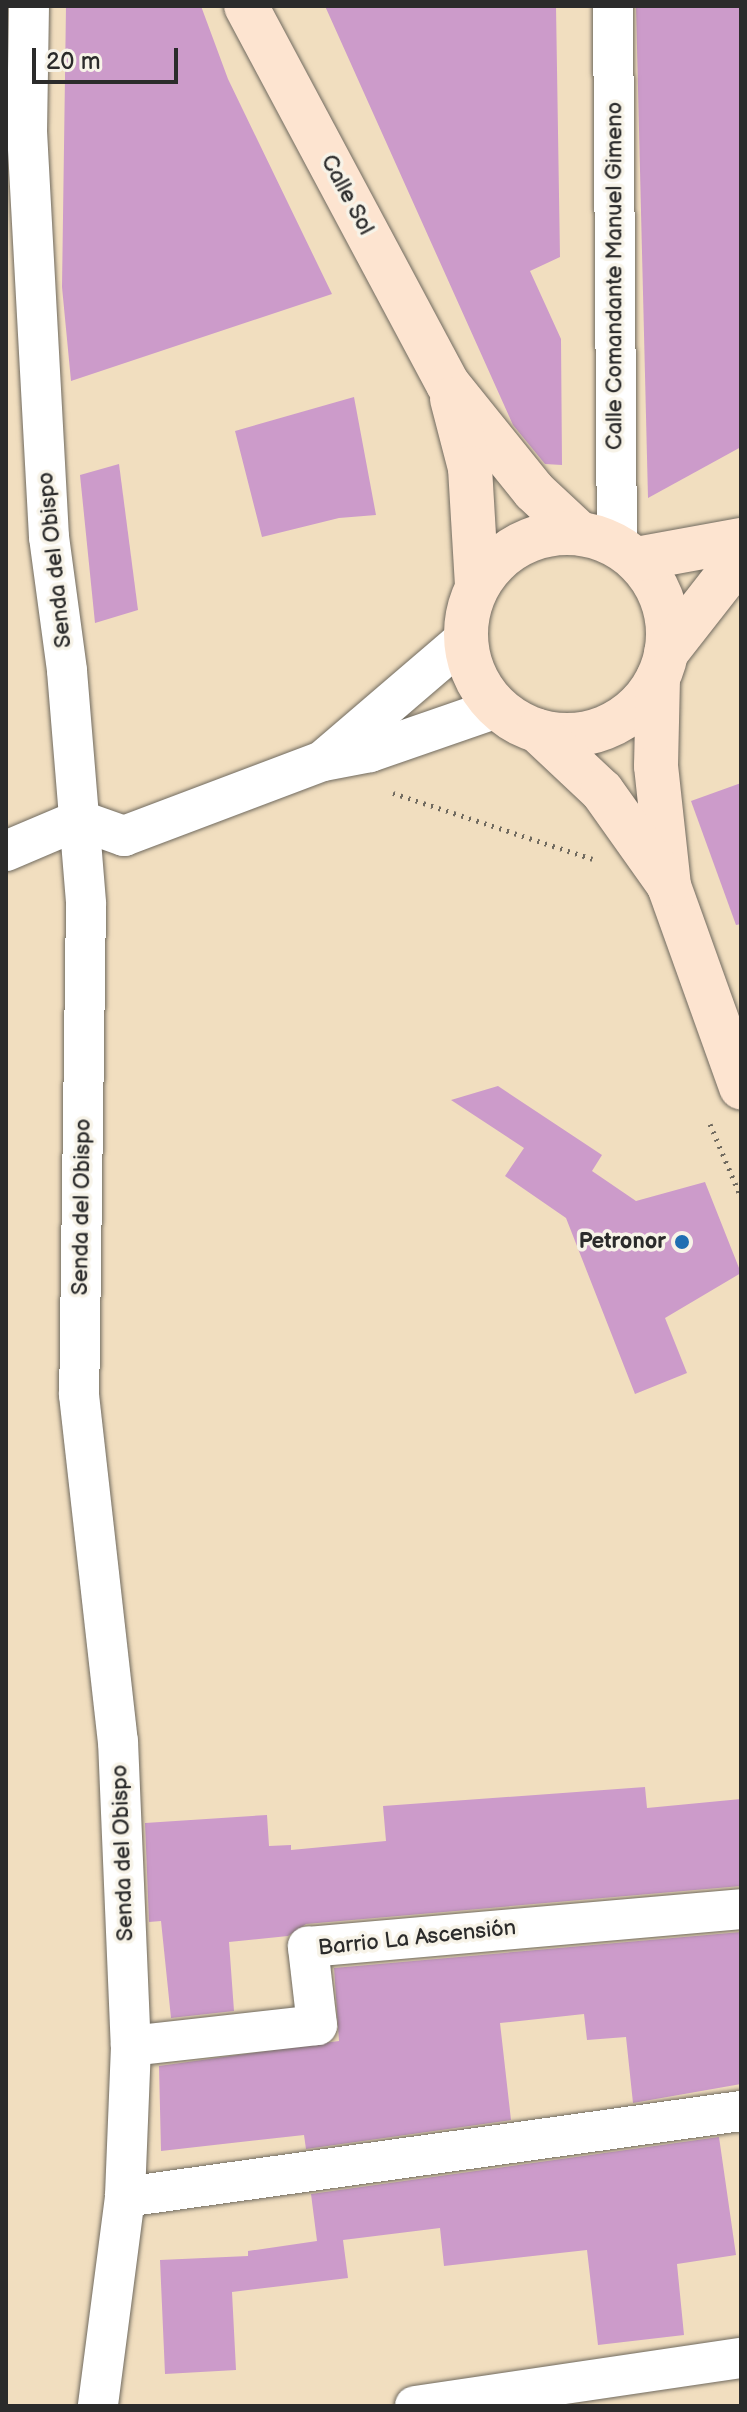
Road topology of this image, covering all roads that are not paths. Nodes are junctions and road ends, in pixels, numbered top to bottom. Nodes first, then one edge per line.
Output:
1 (29, 6) edge
2 (246, 6) edge
3 (613, 6) edge
4 (16, 132) edge
5 (448, 384) junction
6 (741, 540) edge
7 (611, 546) junction
8 (741, 557) edge
9 (477, 586) junction
10 (466, 638) junction
11 (662, 666) junction
12 (497, 708) junction
13 (538, 731) junction
14 (323, 761) junction
15 (79, 820) junction
16 (6, 851) edge
17 (669, 886) junction
18 (741, 1087) edge
19 (741, 1909) edge
20 (131, 2046) junction
21 (740, 2120) edge
22 (125, 2197) junction
23 (741, 2358) edge
24 (98, 2406) edge
25 (415, 2406) edge

1 - 4 street, Senda del Obispo
2 - 5 main road, Calle Sol
3 - 7 street, Calle Comandante Manuel Gimeno
4 - 15 street, Senda del Obispo
5 - 7 main road
5 - 9 main road
6 - 7 main road
7 - 9 main road
7 - 11 main road
8 - 11 main road
9 - 10 main road
10 - 12 main road
10 - 14 street
11 - 13 main road
11 - 17 main road
12 - 13 main road
12 - 14 street
13 - 17 main road
14 - 15 street
15 - 16 street
15 - 20 street, Senda del Obispo
17 - 18 main road
19 - 20 street, Barrio La Ascensión
20 - 22 street, Senda del Obispo
21 - 22 street
22 - 24 street, Senda del Obispo
23 - 25 street

